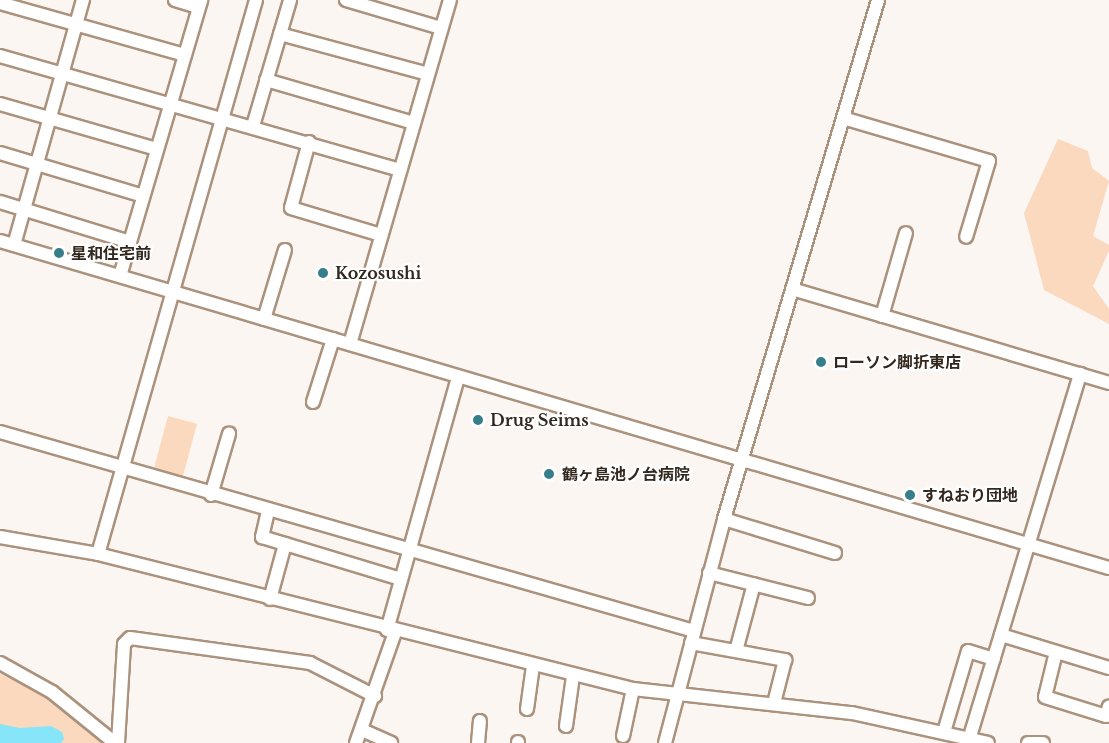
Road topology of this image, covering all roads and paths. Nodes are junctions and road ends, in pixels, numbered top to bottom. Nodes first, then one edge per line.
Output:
1 (83, 0) edge
2 (175, 0) edge
3 (256, 0) edge
4 (290, 0) edge
5 (346, 0) edge
6 (450, 0) edge
7 (878, 0) edge
8 (0, 3) edge
9 (200, 4) edge
10 (76, 24) junction
11 (441, 28) junction
12 (280, 34) junction
13 (185, 55) junction
14 (0, 56) edge
15 (428, 74) junction
16 (62, 75) junction
17 (266, 80) junction
18 (171, 102) junction
19 (0, 104) edge
20 (223, 117) junction
21 (50, 118) junction
22 (843, 118) junction
23 (414, 123) junction
24 (253, 126) junction
25 (309, 142) junction
26 (157, 149) junction
27 (0, 153) edge
28 (37, 163) junction
29 (400, 170) junction
30 (143, 196) junction
31 (0, 202) edge
32 (24, 209) junction
33 (906, 233) dead end
34 (381, 236) junction
35 (966, 237) dead end
36 (0, 241) edge
37 (130, 242) junction
38 (14, 245) junction
39 (285, 250) dead end
40 (120, 276) junction
41 (792, 290) junction
42 (175, 292) junction
43 (882, 316) junction
44 (264, 319) junction
45 (333, 339) junction
46 (350, 344) junction
47 (1080, 374) junction
48 (458, 378) junction
49 (1109, 383) edge
50 (313, 402) dead end
51 (0, 432) edge
52 (229, 435) dead end
53 (741, 459) junction
54 (123, 469) junction
55 (211, 495) junction
56 (268, 511) junction
57 (724, 519) junction
58 (0, 537) edge
59 (285, 544) junction
60 (1028, 544) junction
61 (408, 550) junction
62 (835, 553) dead end
63 (98, 554) junction
64 (1109, 568) edge
65 (709, 573) junction
66 (400, 579) junction
67 (754, 584) junction
68 (808, 598) dead end
69 (270, 599) junction
70 (391, 631) junction
71 (1001, 635) junction
72 (692, 637) junction
73 (736, 651) junction
74 (1056, 652) junction
75 (994, 659) junction
76 (0, 663) edge
77 (533, 666) junction
78 (1109, 668) edge
79 (573, 676) junction
80 (633, 689) junction
81 (677, 692) junction
82 (375, 696) junction
83 (774, 703) junction
84 (1109, 706) edge
85 (527, 709) dead end
86 (480, 721) dead end
87 (566, 726) dead end
88 (362, 730) junction
89 (944, 732) junction
90 (623, 736) dead end
91 (969, 741) edge
92 (117, 743) edge
93 (356, 743) edge
94 (392, 743) edge
95 (478, 743) edge
96 (665, 743) edge
97 (988, 743) edge
98 (1028, 743) edge
99 (1043, 743) edge

1 - 10 street
2 - 9 street
3 - 20 street
4 - 12 street
5 - 11 street
6 - 11 street
7 - 22 street
8 - 10 street
9 - 13 street
10 - 13 street
10 - 16 street
11 - 15 street
12 - 15 street
12 - 17 street
13 - 18 street
14 - 16 street
15 - 23 street
16 - 18 street
16 - 21 street
17 - 23 street
17 - 24 street
18 - 20 street
18 - 26 street
19 - 21 street
20 - 24 street
20 - 42 street
21 - 26 street
21 - 28 street
22 - 35 street
22 - 41 street
23 - 29 street
24 - 25 street
25 - 29 street
25 - 34 street
26 - 30 street
27 - 28 street
28 - 30 street
28 - 32 street
29 - 34 street
30 - 37 street
31 - 32 street
32 - 37 street
32 - 38 street
33 - 43 street
34 - 46 street
36 - 38 street
37 - 40 street
38 - 40 street
39 - 44 street
40 - 42 street
41 - 43 street
41 - 53 street
42 - 44 street
42 - 54 street
43 - 47 street
44 - 45 street
45 - 46 street
45 - 50 street
46 - 48 street
47 - 49 street
47 - 60 street
48 - 53 street
48 - 61 street
51 - 54 street
52 - 55 street
53 - 57 street
53 - 60 street
54 - 55 street
54 - 63 street
55 - 56 street
56 - 59 street
56 - 61 street
57 - 62 street
57 - 65 street
58 - 63 street
59 - 66 street
59 - 69 street
60 - 64 street
60 - 71 street
61 - 66 street
61 - 72 street
63 - 69 street
65 - 67 street
65 - 72 street
66 - 70 street
67 - 68 street
67 - 73 street
69 - 70 street
70 - 77 street
70 - 82 street
71 - 74 street
71 - 75 street
72 - 73 street
72 - 81 street
73 - 83 street
74 - 78 street
74 - 84 street
75 - 89 street
75 - 91 street
76 - 92 street
77 - 79 street
77 - 85 street
79 - 80 street
79 - 87 street
80 - 81 street
80 - 90 street
81 - 83 street
81 - 96 street
82 - 88 street
82 - 92 street
83 - 89 street
86 - 95 street
88 - 93 street
88 - 94 street
89 - 91 street
91 - 97 street
98 - 99 street

